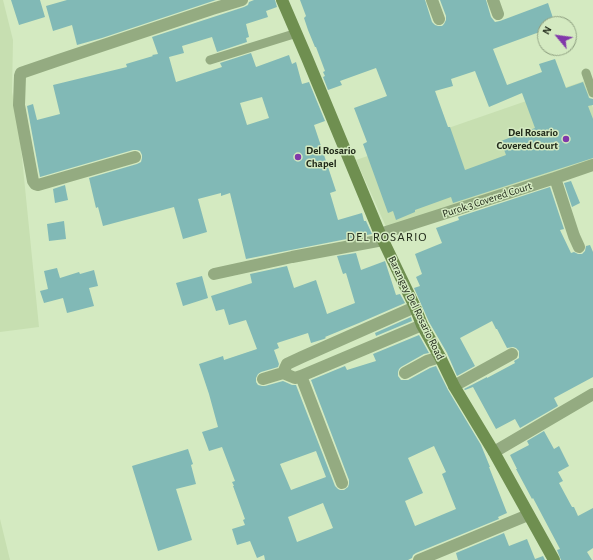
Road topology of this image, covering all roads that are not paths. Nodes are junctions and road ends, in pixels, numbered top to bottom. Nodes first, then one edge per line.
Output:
1 (242, 0) edge
2 (282, 0) edge
3 (432, 0) edge
4 (493, 0) edge
5 (498, 14) dead end
6 (439, 19) dead end
7 (297, 33) junction
8 (210, 60) dead end
9 (586, 73) dead end
10 (593, 94) edge
11 (135, 157) dead end
12 (593, 166) edge
13 (555, 178) junction
14 (382, 237) junction
15 (579, 247) dead end
16 (214, 274) dead end
17 (415, 307) junction
18 (422, 325) junction
19 (512, 354) dead end
20 (440, 357) junction
21 (283, 373) junction
22 (405, 373) dead end
23 (301, 376) junction
24 (263, 379) dead end
25 (454, 386) junction
26 (593, 394) edge
27 (494, 452) junction
28 (342, 483) dead end
29 (528, 515) junction
30 (419, 560) edge
31 (554, 560) edge

1 - 11 street
2 - 7 main road, Barangay Del Rosario Road
3 - 6 street
4 - 5 street
7 - 8 lane
7 - 14 main road, Barangay Del Rosario Road
9 - 10 lane
12 - 13 street, Purok 3 Covered Court
13 - 14 street, Purok 3 Covered Court
13 - 15 street
14 - 16 street, Purok 3 Covered Court
14 - 17 main road, Barangay Del Rosario Road
17 - 18 main road, Barangay Del Rosario Road
17 - 21 street
18 - 20 main road, Barangay Del Rosario Road
18 - 23 street
19 - 25 street
20 - 22 street
20 - 25 main road, Barangay Del Rosario Road
21 - 23 street
21 - 24 street
23 - 28 street
25 - 27 main road, Barangay Del Rosario Road
26 - 27 street
27 - 29 main road, Barangay Del Rosario Road
29 - 30 street
29 - 31 main road, Barangay Del Rosario Road

